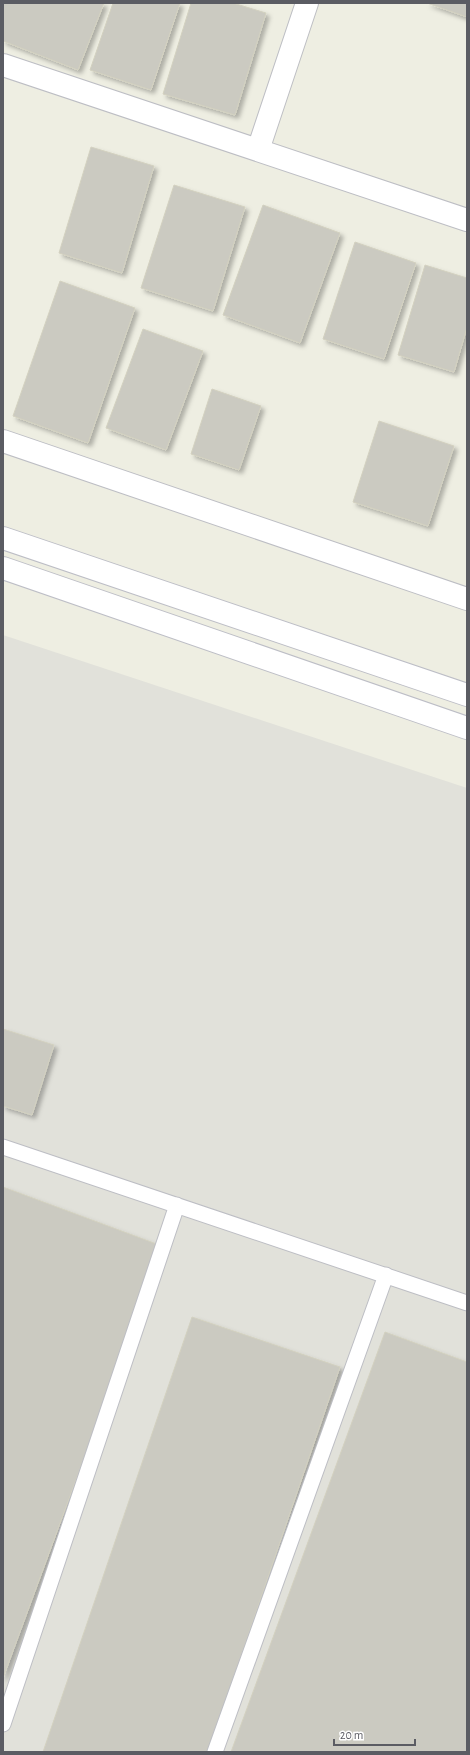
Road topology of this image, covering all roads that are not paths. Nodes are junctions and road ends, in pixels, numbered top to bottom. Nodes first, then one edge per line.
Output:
1 (307, 3) edge
2 (3, 65) edge
3 (258, 150) junction
4 (467, 220) edge
5 (3, 441) edge
6 (3, 538) edge
7 (3, 568) edge
8 (467, 599) edge
9 (467, 695) edge
10 (467, 728) edge
11 (3, 1147) edge
12 (177, 1205) junction
13 (386, 1275) junction
14 (467, 1303) edge
15 (3, 1724) edge
16 (215, 1752) edge

1 - 3 street
2 - 3 street
3 - 4 street
5 - 8 street
6 - 9 street
7 - 10 street
11 - 12 lane
12 - 13 lane
12 - 15 lane
13 - 14 lane
13 - 16 lane

